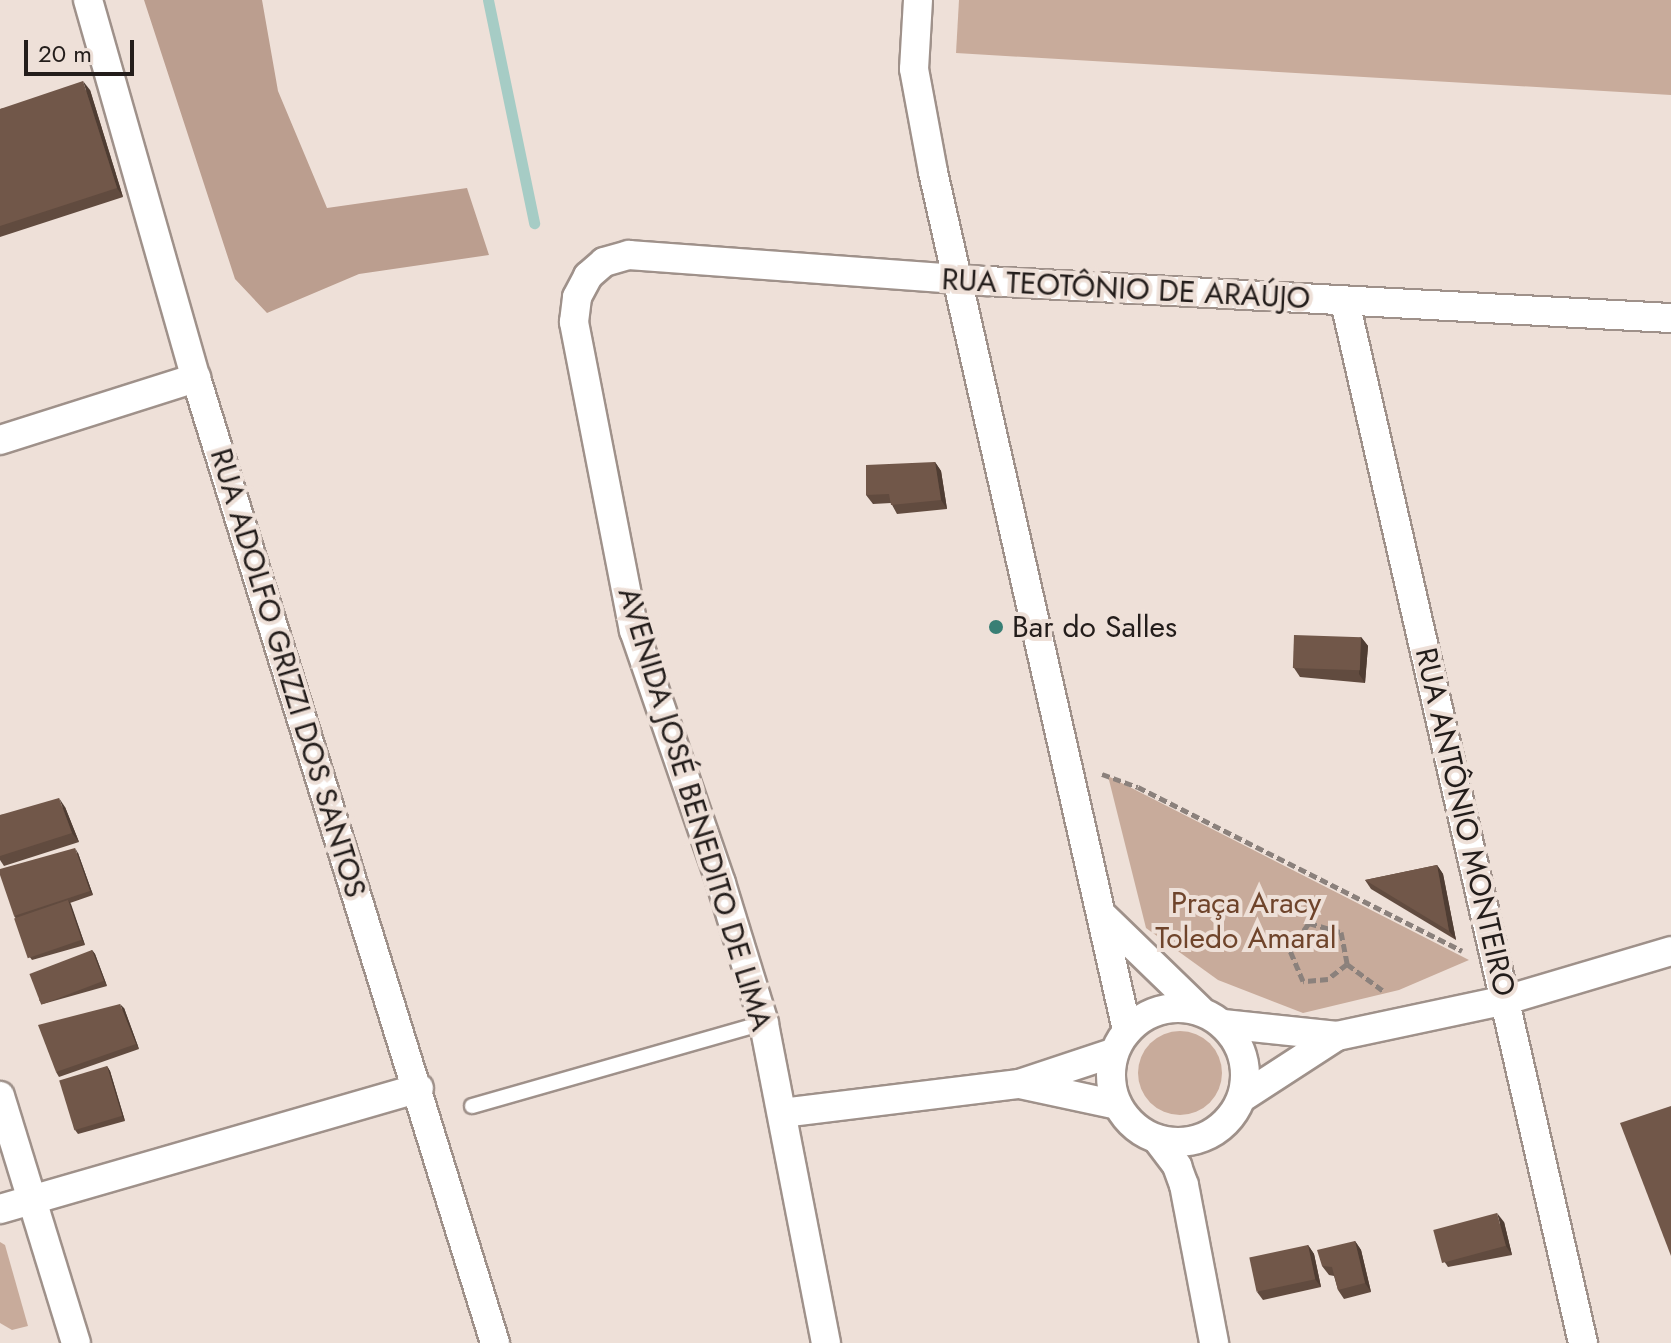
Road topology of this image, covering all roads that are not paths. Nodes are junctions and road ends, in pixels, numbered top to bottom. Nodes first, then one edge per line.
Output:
1 (88, 0) edge
2 (918, 0) edge
3 (588, 276) joint
4 (958, 279) junction
5 (1345, 302) junction
6 (1671, 318) edge
7 (196, 378) junction
8 (0, 440) edge
9 (1101, 914) junction
10 (1671, 951) edge
11 (1506, 1000) junction
12 (1212, 1017) junction
13 (764, 1023) junction
14 (1337, 1036) junction
15 (1120, 1042) junction
16 (1019, 1084) junction
17 (419, 1088) junction
18 (0, 1096) edge
19 (1243, 1097) junction
20 (1117, 1105) junction
21 (472, 1106) dead end
22 (782, 1113) junction
23 (1157, 1139) junction
24 (32, 1200) junction
25 (0, 1209) edge
26 (76, 1343) edge
27 (495, 1343) edge
28 (826, 1343) edge
29 (1214, 1343) edge
30 (1583, 1343) edge

1 - 7 street, RUA ADOLFO GRIZZI DOS SANTOS
2 - 4 street
3 - 4 street, RUA TEOTÔNIO DE ARAÚJO
3 - 13 street, AVENIDA JOSÉ BENEDITO DE LIMA
4 - 5 street, RUA TEOTÔNIO DE ARAÚJO
4 - 9 street
5 - 6 street, RUA TEOTÔNIO DE ARAÚJO
5 - 11 street, RUA ANTÔNIO MONTEIRO
7 - 8 street
7 - 17 street, RUA ADOLFO GRIZZI DOS SANTOS
9 - 12 street
9 - 15 street
10 - 11 street
11 - 14 street
11 - 30 street, RUA ANTÔNIO MONTEIRO
12 - 14 street
12 - 15 street
12 - 19 street
13 - 21 lane
13 - 22 street, AVENIDA JOSÉ BENEDITO DE LIMA
14 - 19 street
15 - 16 street
15 - 20 street
16 - 20 street
16 - 22 street
17 - 24 street
17 - 27 street, RUA ADOLFO GRIZZI DOS SANTOS
18 - 24 street
19 - 23 street
20 - 23 street
22 - 28 street, AVENIDA JOSÉ BENEDITO DE LIMA
23 - 29 street
24 - 25 street
24 - 26 street

